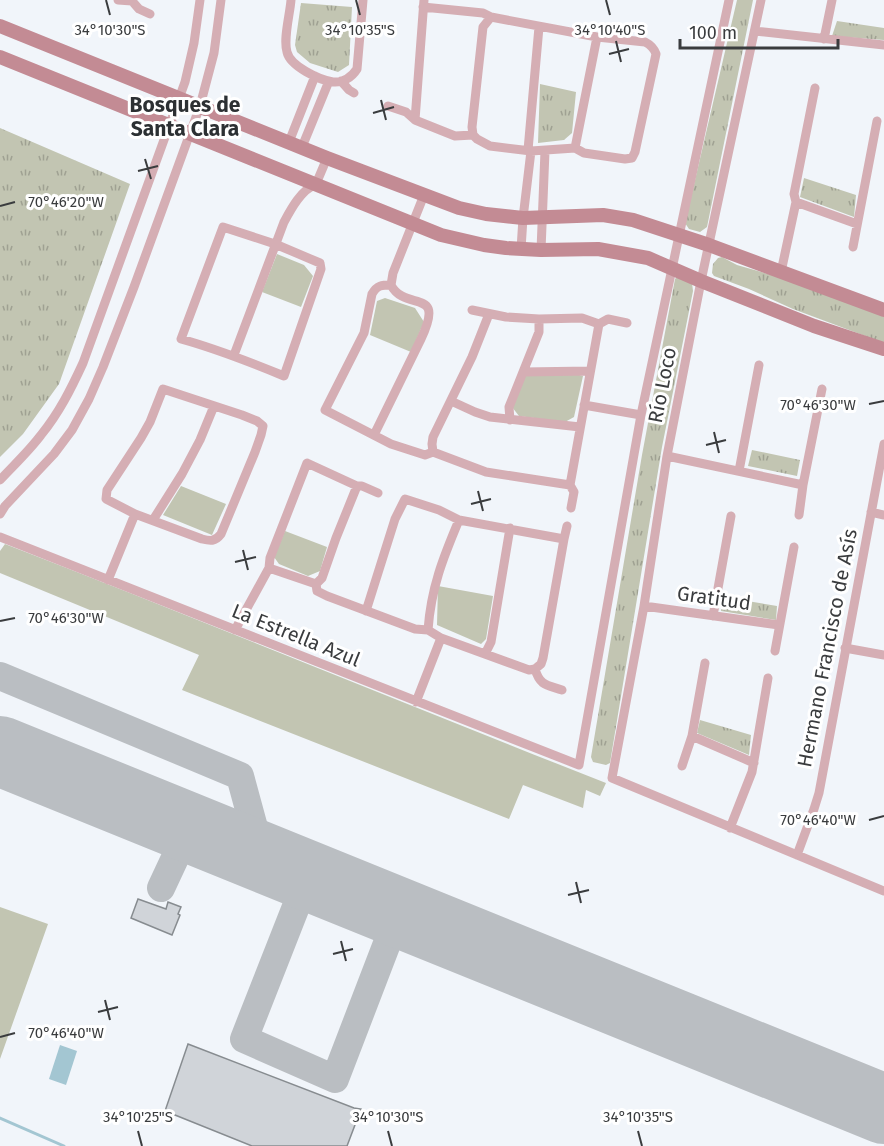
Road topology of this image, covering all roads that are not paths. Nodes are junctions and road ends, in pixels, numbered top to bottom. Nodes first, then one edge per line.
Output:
1 (118, 0) edge
2 (132, 0) edge
3 (200, 0) edge
4 (221, 0) edge
5 (291, 0) edge
6 (363, 0) edge
7 (729, 0) edge
8 (761, 0) edge
9 (832, 0) edge
10 (424, 3) edge
11 (150, 14) dead end
12 (491, 17) junction
13 (0, 26) edge
14 (539, 27) junction
15 (755, 31) junction
16 (597, 37) junction
17 (824, 39) junction
18 (884, 45) edge
19 (0, 57) edge
20 (315, 76) junction
21 (329, 81) junction
22 (341, 81) junction
23 (815, 88) dead end
24 (354, 93) dead end
25 (180, 98) junction
26 (200, 106) junction
27 (388, 106) dead end
28 (415, 120) junction
29 (877, 121) dead end
30 (170, 126) junction
31 (189, 134) junction
32 (473, 135) junction
33 (295, 144) junction
34 (575, 148) junction
35 (530, 151) junction
36 (545, 151) junction
37 (327, 158) junction
38 (316, 184) junction
39 (424, 195) junction
40 (796, 202) junction
41 (542, 217) junction
42 (523, 218) junction
43 (413, 224) junction
44 (857, 224) junction
45 (679, 235) junction
46 (275, 244) junction
47 (709, 245) junction
48 (853, 247) dead end
49 (521, 249) junction
50 (541, 250) junction
51 (672, 269) junction
52 (781, 272) junction
53 (700, 281) junction
54 (391, 285) junction
55 (472, 310) dead end
56 (884, 310) edge
57 (489, 314) junction
58 (539, 319) junction
59 (627, 323) dead end
60 (599, 324) junction
61 (884, 349) edge
62 (234, 355) junction
63 (759, 365) dead end
64 (590, 371) junction
65 (523, 372) junction
66 (822, 389) dead end
67 (451, 401) junction
68 (584, 405) junction
69 (214, 406) junction
70 (641, 415) junction
71 (510, 420) junction
72 (580, 427) junction
73 (374, 435) junction
74 (884, 444) edge
75 (433, 452) junction
76 (667, 456) junction
77 (739, 471) junction
78 (0, 480) edge
79 (803, 484) junction
80 (570, 485) junction
81 (357, 486) junction
82 (378, 493) dead end
83 (571, 508) dead end
84 (871, 512) junction
85 (0, 514) edge
86 (135, 514) junction
87 (799, 515) dead end
88 (884, 515) edge
89 (731, 516) dead end
90 (153, 520) junction
91 (459, 520) junction
92 (567, 526) dead end
93 (510, 528) junction
94 (0, 537) edge
95 (564, 539) junction
96 (794, 547) dead end
97 (269, 568) junction
98 (108, 580) junction
99 (316, 584) junction
100 (644, 606) junction
101 (366, 611) junction
102 (714, 616) junction
103 (779, 625) junction
104 (235, 630) junction
105 (428, 630) junction
106 (441, 638) junction
107 (845, 648) junction
108 (775, 651) dead end
109 (485, 654) junction
110 (884, 655) edge
111 (705, 663) dead end
112 (535, 669) junction
113 (768, 678) dead end
114 (562, 690) dead end
115 (416, 702) junction
116 (692, 736) junction
117 (754, 763) junction
118 (579, 765) joint
119 (682, 766) dead end
120 (730, 828) junction
121 (797, 855) junction
122 (884, 891) edge

1 - 2 street
2 - 11 street
3 - 25 street
4 - 26 street
5 - 20 street
6 - 22 street
7 - 45 street, Río Loco
8 - 15 street, Río Loco
9 - 17 street
10 - 12 street
10 - 28 street
12 - 14 street
12 - 32 street
13 - 25 street
14 - 16 street
14 - 35 street
15 - 17 street
15 - 47 street, Río Loco
16 - 34 street
16 - 34 street
17 - 18 street
19 - 30 street
20 - 21 street
20 - 33 street
21 - 22 street
21 - 33 street
22 - 24 street
23 - 40 street
25 - 26 street
25 - 30 street
26 - 31 street
26 - 33 street
27 - 28 street
28 - 32 street
29 - 44 street
30 - 31 street
30 - 78 street
31 - 38 street
31 - 85 street
32 - 35 street
33 - 37 street
34 - 36 street
35 - 36 street
35 - 42 street
36 - 41 street
37 - 38 street
37 - 39 street
38 - 43 street
38 - 46 street
39 - 42 street
39 - 43 street
40 - 44 street
40 - 52 street
41 - 42 street
41 - 45 street
41 - 50 street
42 - 49 street
43 - 49 street
43 - 54 street
44 - 48 street
45 - 47 street
45 - 51 street, Río Loco
46 - 62 street
46 - 62 street
46 - 62 street
47 - 52 street
47 - 53 street, Río Loco
49 - 50 street
50 - 51 street
51 - 53 street
51 - 70 street, Río Loco
52 - 56 street
53 - 61 street
53 - 76 street, Río Loco
54 - 73 street
54 - 73 street
55 - 57 street
57 - 58 street
57 - 67 street
58 - 60 street
58 - 65 street
59 - 60 street
60 - 64 street
63 - 77 street
64 - 65 street
64 - 68 street
65 - 71 street
66 - 79 street
67 - 71 street
67 - 75 street
68 - 70 street
68 - 72 street
69 - 86 street
69 - 90 street
69 - 90 street
70 - 118 street, Río Loco
71 - 72 street
72 - 80 street
73 - 75 street
74 - 84 street, Hermano Francisco de Asís
75 - 80 street
76 - 77 street
76 - 100 street, Río Loco
77 - 79 street
79 - 87 street
80 - 83 street
81 - 82 street
81 - 97 street
81 - 99 street
84 - 88 street
84 - 107 street, Hermano Francisco de Asís
86 - 90 street
86 - 98 street
89 - 102 street
91 - 93 street
91 - 101 street
91 - 105 street
92 - 95 street
93 - 95 street
93 - 109 street
94 - 98 street, La Estrella Azul
95 - 112 street
96 - 103 street
97 - 99 street
97 - 104 street
98 - 104 street, La Estrella Azul
99 - 101 street
100 - 102 street, Gratitud
100 - 120 street, Río Loco
101 - 105 street
102 - 103 street, Gratitud
103 - 108 street
104 - 115 street, La Estrella Azul
105 - 106 street
106 - 109 street
106 - 115 street
107 - 110 street
107 - 121 street, Hermano Francisco de Asís
109 - 112 street
111 - 116 street
112 - 114 street
113 - 117 street
115 - 118 street, La Estrella Azul
116 - 117 street
116 - 119 street
117 - 120 street
120 - 121 street
121 - 122 street

